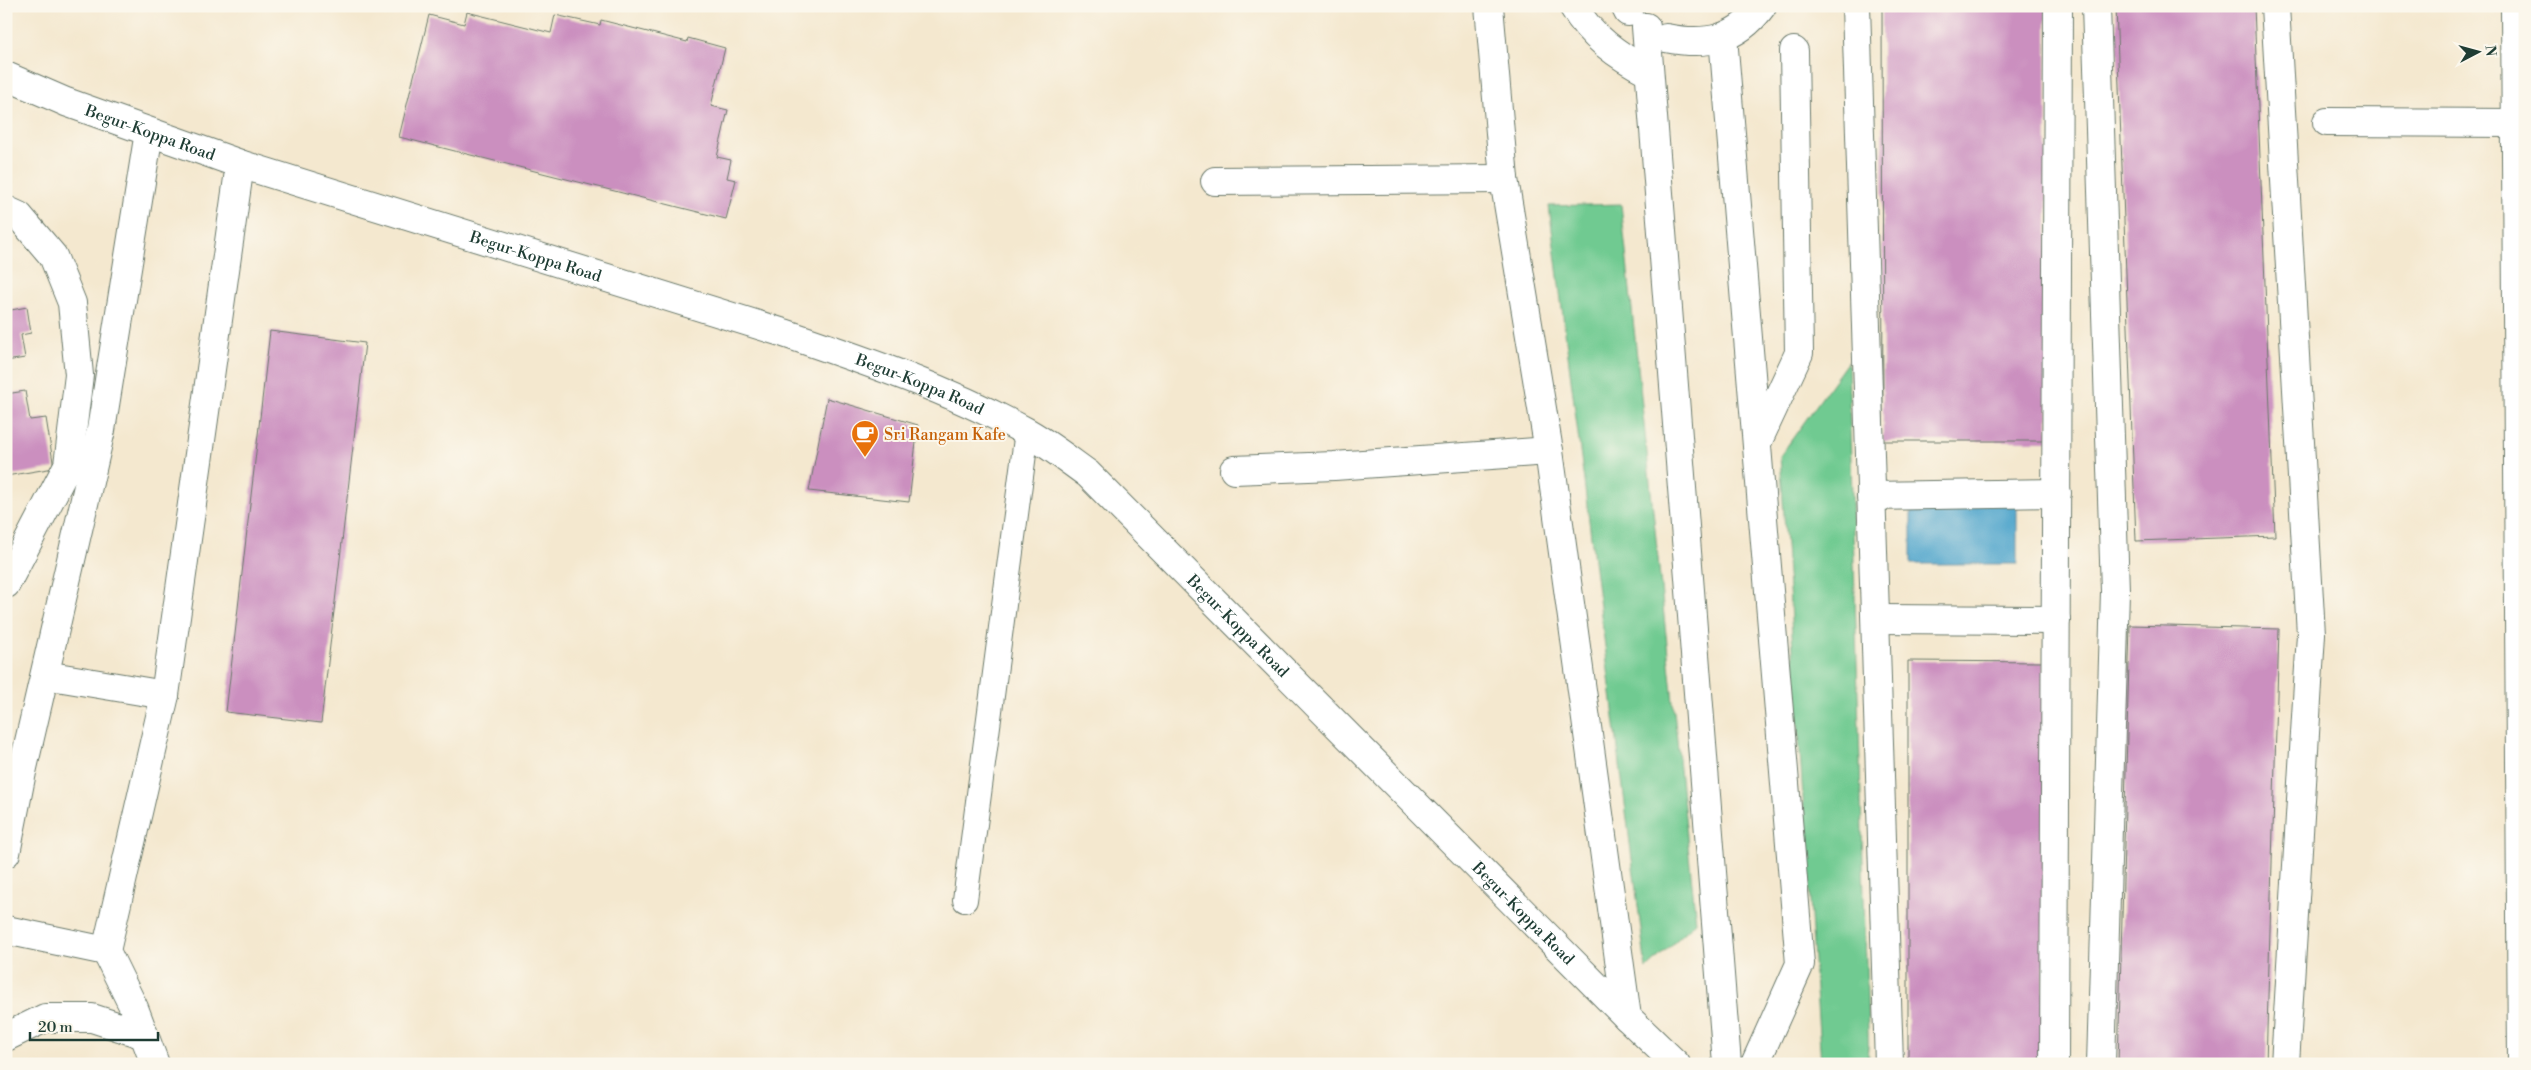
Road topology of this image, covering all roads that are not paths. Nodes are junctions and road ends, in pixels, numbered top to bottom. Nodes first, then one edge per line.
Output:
1 (1489, 6) edge
2 (1573, 6) edge
3 (1762, 6) edge
4 (1856, 6) edge
5 (2058, 6) edge
6 (2096, 6) edge
7 (2276, 6) edge
8 (2515, 6) edge
9 (1641, 21) edge
10 (1723, 36) junction
11 (1794, 51) dead end
12 (1649, 72) junction
13 (6, 76) edge
14 (2327, 122) dead end
15 (2516, 123) junction
16 (148, 132) junction
17 (240, 164) junction
18 (1504, 179) junction
19 (1215, 181) dead end
20 (6, 210) edge
21 (1027, 432) junction
22 (1756, 444) junction
23 (1549, 451) junction
24 (1234, 470) dead end
25 (2057, 493) junction
26 (1871, 496) junction
27 (6, 584) edge
28 (1876, 619) junction
29 (2056, 620) junction
30 (45, 675) junction
31 (165, 695) junction
32 (7, 849) edge
33 (965, 900) dead end
34 (6, 930) edge
35 (106, 951) junction
36 (1627, 1017) junction
37 (144, 1034) junction
38 (6, 1037) edge
39 (155, 1064) edge
40 (1676, 1064) edge
41 (1727, 1064) edge
42 (1755, 1064) edge
43 (1889, 1064) edge
44 (2054, 1064) edge
45 (2101, 1064) edge
46 (2285, 1064) edge
47 (2522, 1064) edge

1 - 18 street
2 - 12 street
3 - 10 street
4 - 26 street
5 - 25 street
6 - 45 street
7 - 46 street
8 - 15 street
9 - 10 street
9 - 12 street
10 - 22 street
11 - 22 street
12 - 41 street
13 - 16 street, Begur-Koppa Road
14 - 15 street
15 - 47 street
16 - 17 street, Begur-Koppa Road
16 - 30 street
17 - 21 street, Begur-Koppa Road
17 - 31 street
18 - 19 street
18 - 23 street
20 - 27 street
21 - 33 lane
21 - 36 street, Begur-Koppa Road
22 - 42 street
23 - 24 street
23 - 36 street
25 - 26 street
25 - 29 street
26 - 28 street
28 - 29 street
28 - 43 street
29 - 44 street
30 - 31 street
30 - 32 street
31 - 35 street
34 - 35 street
35 - 37 street
36 - 40 street, Begur-Koppa Road
37 - 38 street
37 - 39 street

